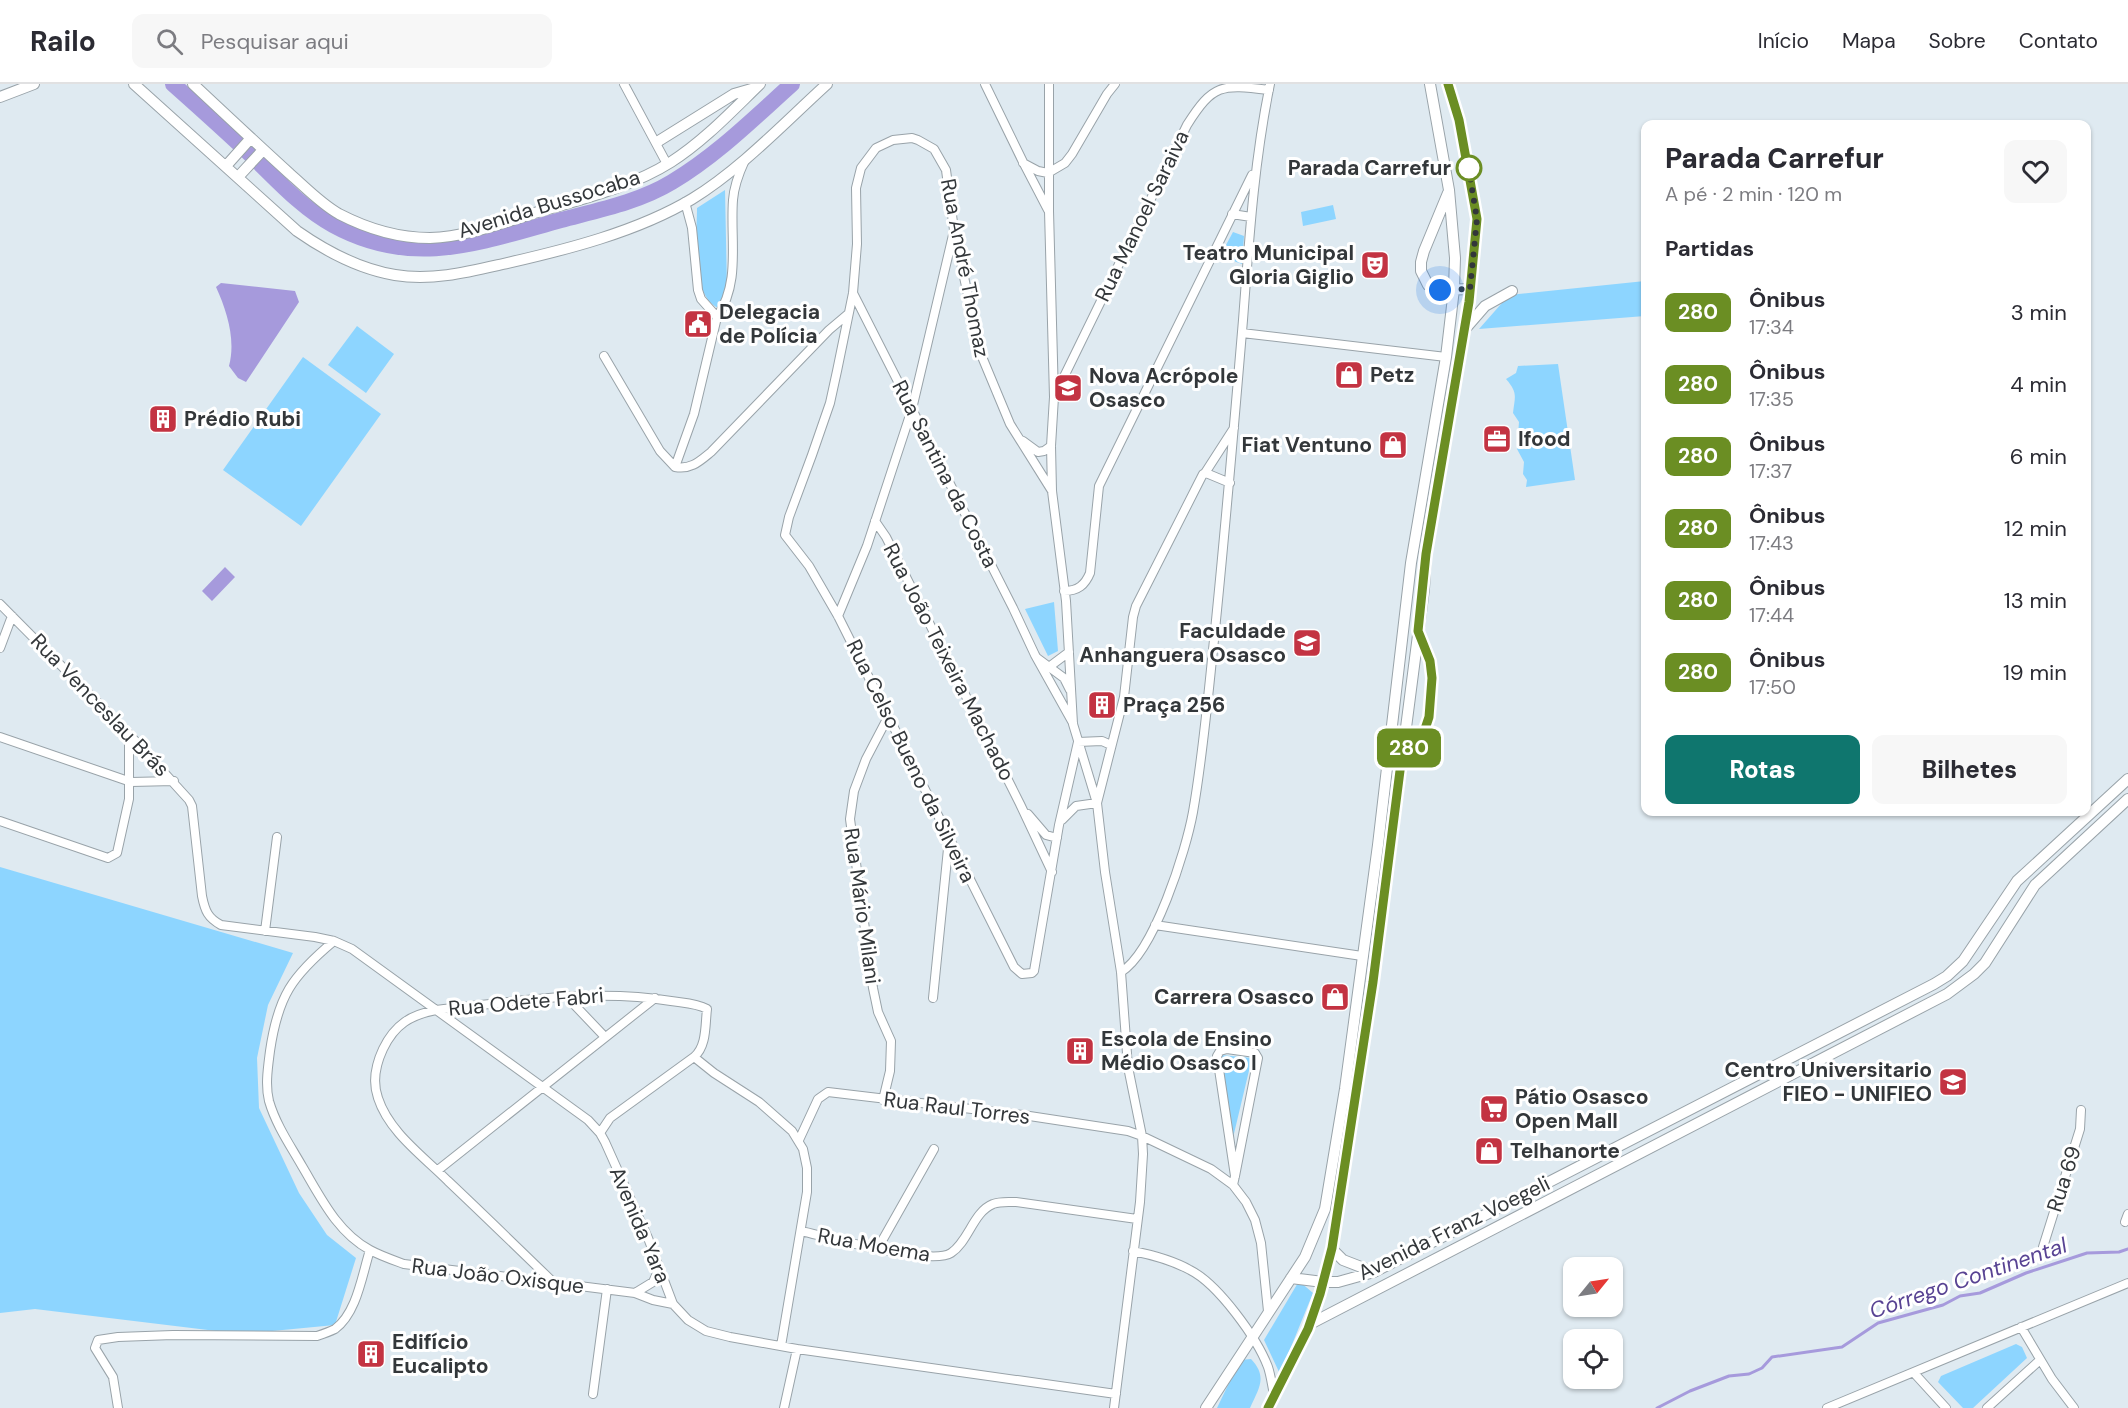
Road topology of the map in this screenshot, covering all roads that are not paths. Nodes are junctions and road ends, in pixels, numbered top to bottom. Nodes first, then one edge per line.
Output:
1 (34, 84) edge
2 (134, 84) edge
3 (194, 84) edge
4 (624, 84) edge
5 (827, 84) edge
6 (985, 84) edge
7 (1049, 84) edge
8 (1115, 84) edge
9 (1430, 84) edge
10 (1448, 84) edge
11 (757, 86) edge
12 (1269, 87) edge
13 (0, 97) edge
14 (250, 140) junction
15 (657, 142) junction
16 (261, 151) junction
17 (746, 157) junction
18 (1023, 162) junction
19 (229, 163) junction
20 (667, 164) junction
21 (1255, 169) junction
22 (1048, 173) junction
23 (240, 175) junction
24 (1449, 190) junction
25 (685, 202) junction
26 (1049, 211) junction
27 (1232, 214) junction
28 (1251, 217) junction
29 (954, 230) junction
30 (1454, 289) junction
31 (1470, 289) junction
32 (1512, 291) dead end
33 (854, 293) junction
34 (848, 314) junction
35 (717, 317) junction
36 (1464, 329) junction
37 (1242, 333) junction
38 (604, 356) dead end
39 (1446, 357) junction
40 (1054, 397) junction
41 (912, 409) junction
42 (1010, 424) junction
43 (1234, 427) junction
44 (1051, 446) junction
45 (675, 467) junction
46 (1204, 473) junction
47 (1230, 483) junction
48 (1052, 490) junction
49 (875, 521) junction
50 (788, 540) joint
51 (1065, 591) junction
52 (0, 604) edge
53 (838, 615) junction
54 (12, 616) junction
55 (0, 648) edge
56 (1069, 652) junction
57 (1035, 655) junction
58 (1049, 667) junction
59 (1072, 695) junction
60 (888, 717) junction
61 (1073, 724) junction
62 (129, 734) junction
63 (0, 737) edge
64 (1078, 742) junction
65 (1112, 745) junction
66 (2128, 779) edge
67 (174, 781) junction
68 (131, 782) junction
69 (1066, 788) junction
70 (2128, 799) edge
71 (1097, 803) junction
72 (1020, 804) junction
73 (1076, 806) junction
74 (2091, 812) edge
75 (2087, 816) edge
76 (0, 821) edge
77 (2079, 823) junction
78 (1059, 825) junction
79 (277, 837) dead end
80 (1057, 838) junction
81 (949, 839) junction
82 (2063, 859) junction
83 (1052, 872) junction
84 (221, 925) joint
85 (1155, 925) junction
86 (265, 931) junction
87 (334, 941) junction
88 (1971, 950) junction
89 (1362, 956) junction
90 (1989, 957) junction
91 (1963, 961) junction
92 (1121, 972) junction
93 (1976, 973) junction
94 (566, 996) junction
95 (655, 998) junction
96 (933, 998) dead end
97 (436, 1010) junction
98 (605, 1037) junction
99 (694, 1057) junction
100 (542, 1086) junction
101 (883, 1100) junction
102 (2081, 1110) dead end
103 (610, 1118) junction
104 (588, 1120) junction
105 (600, 1133) junction
106 (1142, 1136) junction
107 (799, 1140) junction
108 (934, 1149) dead end
109 (438, 1170) junction
110 (1234, 1180) junction
111 (1137, 1219) junction
112 (801, 1232) junction
113 (1430, 1243) junction
114 (2043, 1247) dead end
115 (878, 1248) junction
116 (1332, 1248) junction
117 (370, 1250) junction
118 (1132, 1251) junction
119 (1438, 1258) junction
120 (659, 1269) junction
121 (1374, 1272) junction
122 (1290, 1278) junction
123 (1323, 1282) junction
124 (554, 1283) junction
125 (2128, 1283) edge
126 (607, 1289) junction
127 (635, 1293) junction
128 (673, 1304) junction
129 (1269, 1311) junction
130 (1310, 1324) junction
131 (2021, 1328) junction
132 (1251, 1338) junction
133 (781, 1346) junction
134 (797, 1349) junction
135 (2040, 1360) junction
136 (1914, 1372) junction
137 (593, 1394) dead end
138 (1116, 1394) junction
139 (1274, 1395) junction
140 (118, 1408) edge
141 (784, 1408) edge
142 (1114, 1408) edge
143 (1206, 1408) edge
144 (1268, 1408) edge
145 (1827, 1408) edge
146 (1946, 1408) edge
147 (1987, 1408) edge
148 (2073, 1408) edge

1 - 13 main road
2 - 19 main road
3 - 14 main road, Avenida Bussocaba
4 - 15 street
5 - 17 main road
6 - 18 street
7 - 22 street
8 - 22 street
9 - 24 main road
10 - 31 main road
11 - 15 main road
11 - 20 main road, Avenida Bussocaba
12 - 21 street
12 - 40 street, Rua Manoel Saraiva
14 - 16 main road, Avenida Bussocaba
14 - 19 main road
15 - 20 street
16 - 20 main road, Avenida Bussocaba
16 - 23 main road
17 - 25 main road
17 - 35 street
18 - 22 street
18 - 26 street
19 - 23 main road
21 - 27 street
21 - 28 street
22 - 26 street
23 - 25 main road
24 - 30 main road
24 - 30 main road
25 - 35 street
26 - 40 street
27 - 28 street
27 - 51 street
28 - 37 street
29 - 33 street, Rua André Thomaz
29 - 41 street
29 - 42 street, Rua André Thomaz
30 - 31 main road
30 - 39 main road
31 - 36 main road
32 - 36 main road
33 - 34 street, Rua André Thomaz
33 - 41 street, Rua Santina da Costa
34 - 45 street
34 - 50 street, Rua André Thomaz
35 - 45 street
36 - 116 main road
37 - 39 street
37 - 43 street
38 - 45 street
39 - 89 main road
40 - 44 street
41 - 49 street
41 - 57 street, Rua Santina da Costa
42 - 44 street, Rua André Thomaz
42 - 48 street, Rua André Thomaz
43 - 46 street
43 - 47 street
44 - 48 street
46 - 47 street
46 - 65 street
47 - 85 street
48 - 51 street
49 - 53 street
49 - 72 street, Rua João Teixeira Machado
50 - 53 street, Rua Celso Bueno da Silveira
51 - 56 street
52 - 54 street, Rua Venceslau Brás
53 - 60 street, Rua Celso Bueno da Silveira
54 - 55 street
54 - 62 street, Rua Venceslau Brás
56 - 58 street
56 - 59 street
57 - 58 street, Rua Santina da Costa
57 - 61 street, Rua Santina da Costa
58 - 59 street, Rua Santina da Costa
59 - 61 street
60 - 81 street, Rua Celso Bueno da Silveira
60 - 101 street, Rua Mário Milani
61 - 64 street
62 - 67 street, Rua Venceslau Brás
62 - 68 street
63 - 68 street
64 - 65 street
64 - 69 street
64 - 71 street
65 - 71 street
66 - 74 main road, Avenida Franz Voegeli
67 - 68 street
67 - 84 street, Rua Venceslau Brás
68 - 76 street
69 - 73 street
69 - 78 street
70 - 82 main road, Avenida Franz Voegeli
71 - 73 street
71 - 92 street
72 - 80 street, Rua João Teixeira Machado
72 - 83 street, Rua João Teixeira Machado
73 - 78 street
75 - 77 main road, Avenida Franz Voegeli
77 - 82 main road
77 - 88 main road, Avenida Franz Voegeli
78 - 80 street
79 - 86 street
80 - 83 street
81 - 83 street, Rua Celso Bueno da Silveira
81 - 96 street
82 - 90 main road, Avenida Franz Voegeli
84 - 86 street, Avenida Yara
85 - 89 street
85 - 92 street
86 - 87 street, Avenida Yara
87 - 97 street, Avenida Yara
87 - 117 street, Rua João Oxisque
88 - 90 main road
88 - 91 main road, Avenida Franz Voegeli
89 - 122 main road
90 - 93 main road, Avenida Franz Voegeli
91 - 93 main road
91 - 113 main road, Avenida Franz Voegeli
92 - 106 street
93 - 119 main road, Avenida Franz Voegeli
94 - 95 street, Rua Odete Fabri
94 - 97 street, Rua Odete Fabri
94 - 98 street
95 - 98 street
95 - 99 street, Rua Odete Fabri
97 - 100 street, Avenida Yara
97 - 109 street, Rua Odete Fabri
98 - 100 street
99 - 103 street
99 - 107 street
100 - 104 street, Avenida Yara
100 - 109 street
101 - 106 street, Rua Raul Torres
101 - 107 street, Rua Raul Torres
102 - 114 street, Rua 69
103 - 104 street
103 - 105 street
104 - 105 street, Avenida Yara
105 - 120 street, Avenida Yara
106 - 110 street, Rua Raul Torres
106 - 111 street
107 - 112 street
108 - 115 street
109 - 124 street, Rua Odete Fabri
110 - 110 street
110 - 129 street
111 - 115 street, Rua Moema
111 - 118 street
112 - 115 street, Rua Moema
112 - 133 street
113 - 119 main road
113 - 121 main road, Avenida Franz Voegeli
116 - 121 main road
116 - 123 main road
117 - 124 street, Rua João Oxisque
117 - 140 street
118 - 132 street
118 - 138 street
119 - 130 main road, Avenida Franz Voegeli
120 - 127 street
120 - 128 street, Avenida Yara
121 - 123 main road, Avenida Franz Voegeli
122 - 123 main road, Avenida Franz Voegeli
122 - 129 main road
123 - 130 main road
124 - 126 street, Rua João Oxisque
125 - 131 street
126 - 127 street, Rua João Oxisque
126 - 137 street
127 - 128 street, Rua João Oxisque
128 - 133 street, Avenida Yara
129 - 132 main road
130 - 139 main road
131 - 135 street
131 - 136 street
132 - 139 street
132 - 143 main road
133 - 134 street, Avenida Yara
134 - 138 street, Avenida Yara
134 - 141 street
135 - 147 street
135 - 148 street
136 - 145 street
136 - 146 street
138 - 142 street
139 - 144 main road

